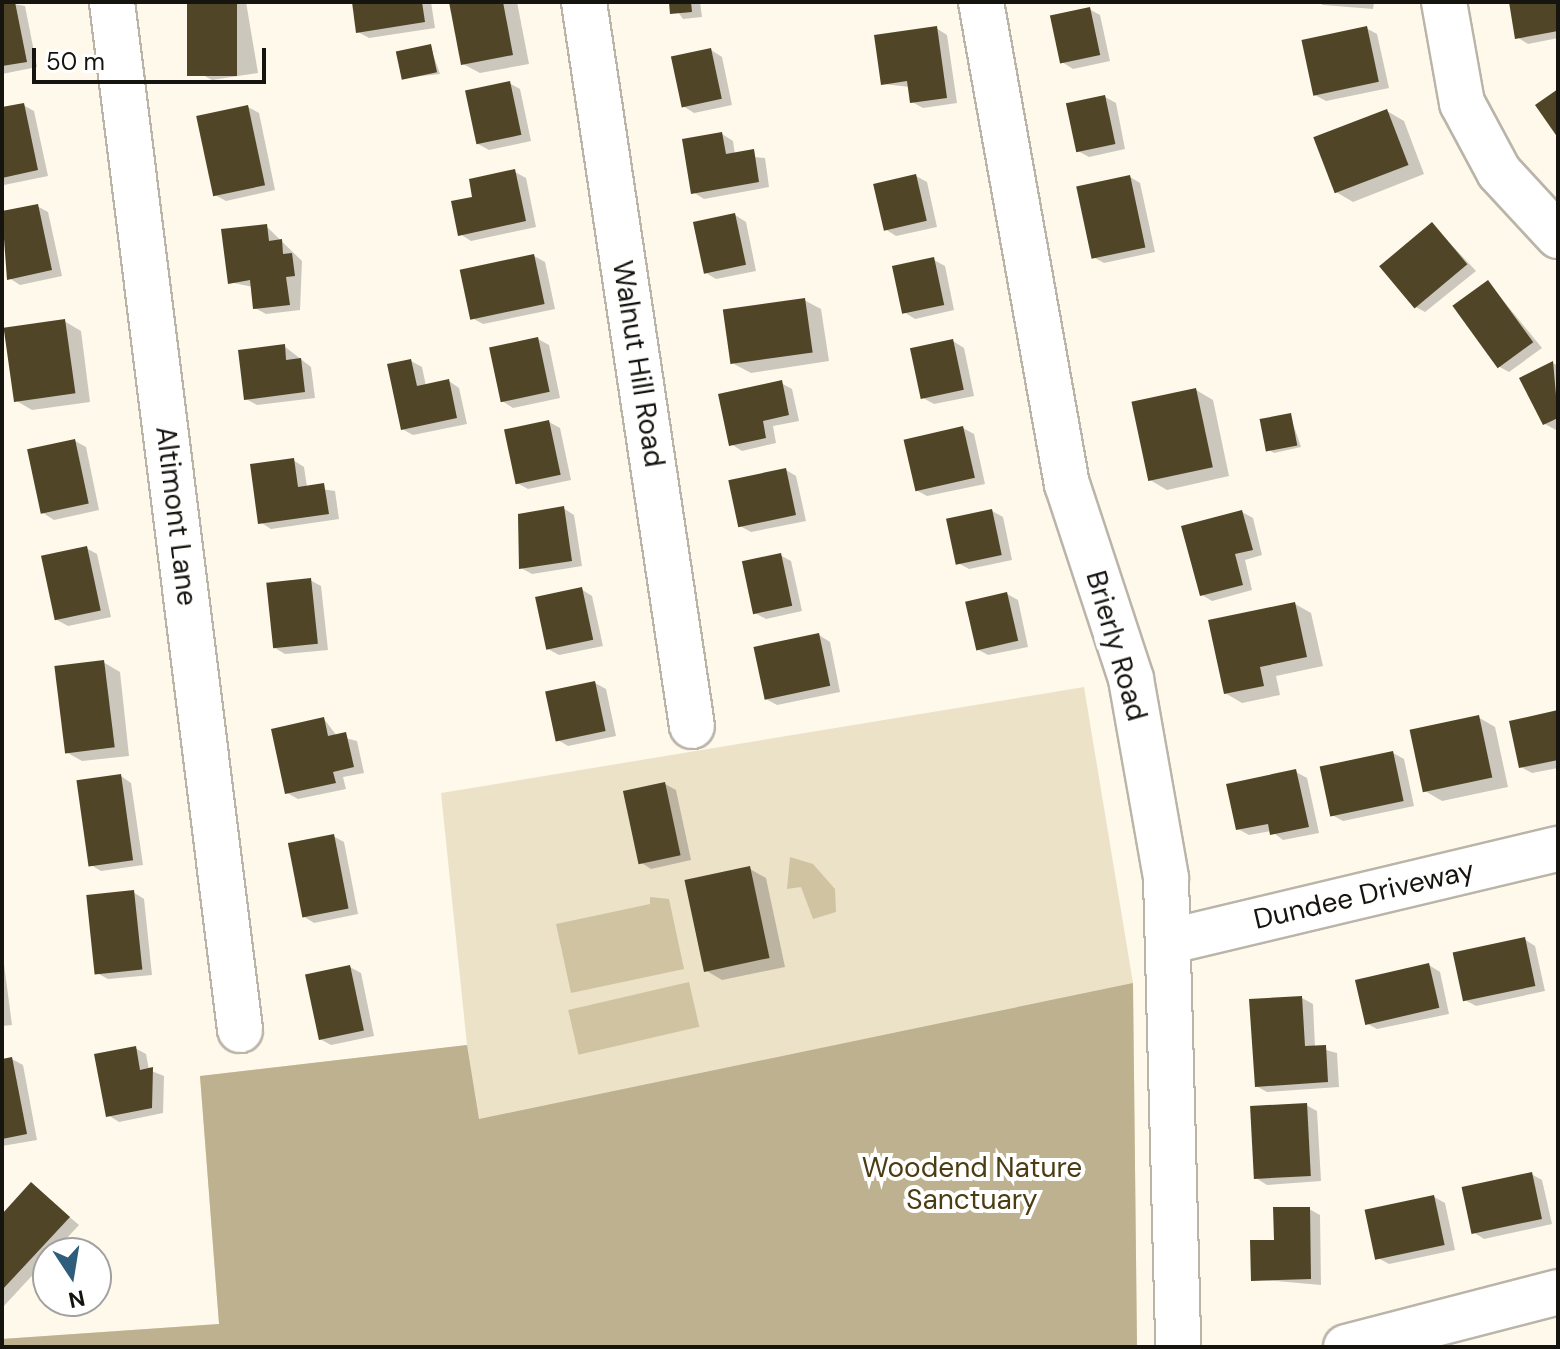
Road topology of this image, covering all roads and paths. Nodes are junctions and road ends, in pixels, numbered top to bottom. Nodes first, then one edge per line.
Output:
1 (112, 2) edge
2 (584, 2) edge
3 (981, 2) edge
4 (1444, 2) edge
5 (1558, 236) edge
6 (692, 726) dead end
7 (1558, 849) edge
8 (1171, 941) junction
9 (240, 1030) dead end
10 (1558, 1292) edge
11 (1178, 1347) edge
12 (1346, 1347) edge

1 - 9 street, Altimont Lane
2 - 6 street, Walnut Hill Road
3 - 8 street, Brierly Road
4 - 5 street
7 - 8 street, Dundee Driveway
8 - 11 street, Brierly Road
10 - 12 street

